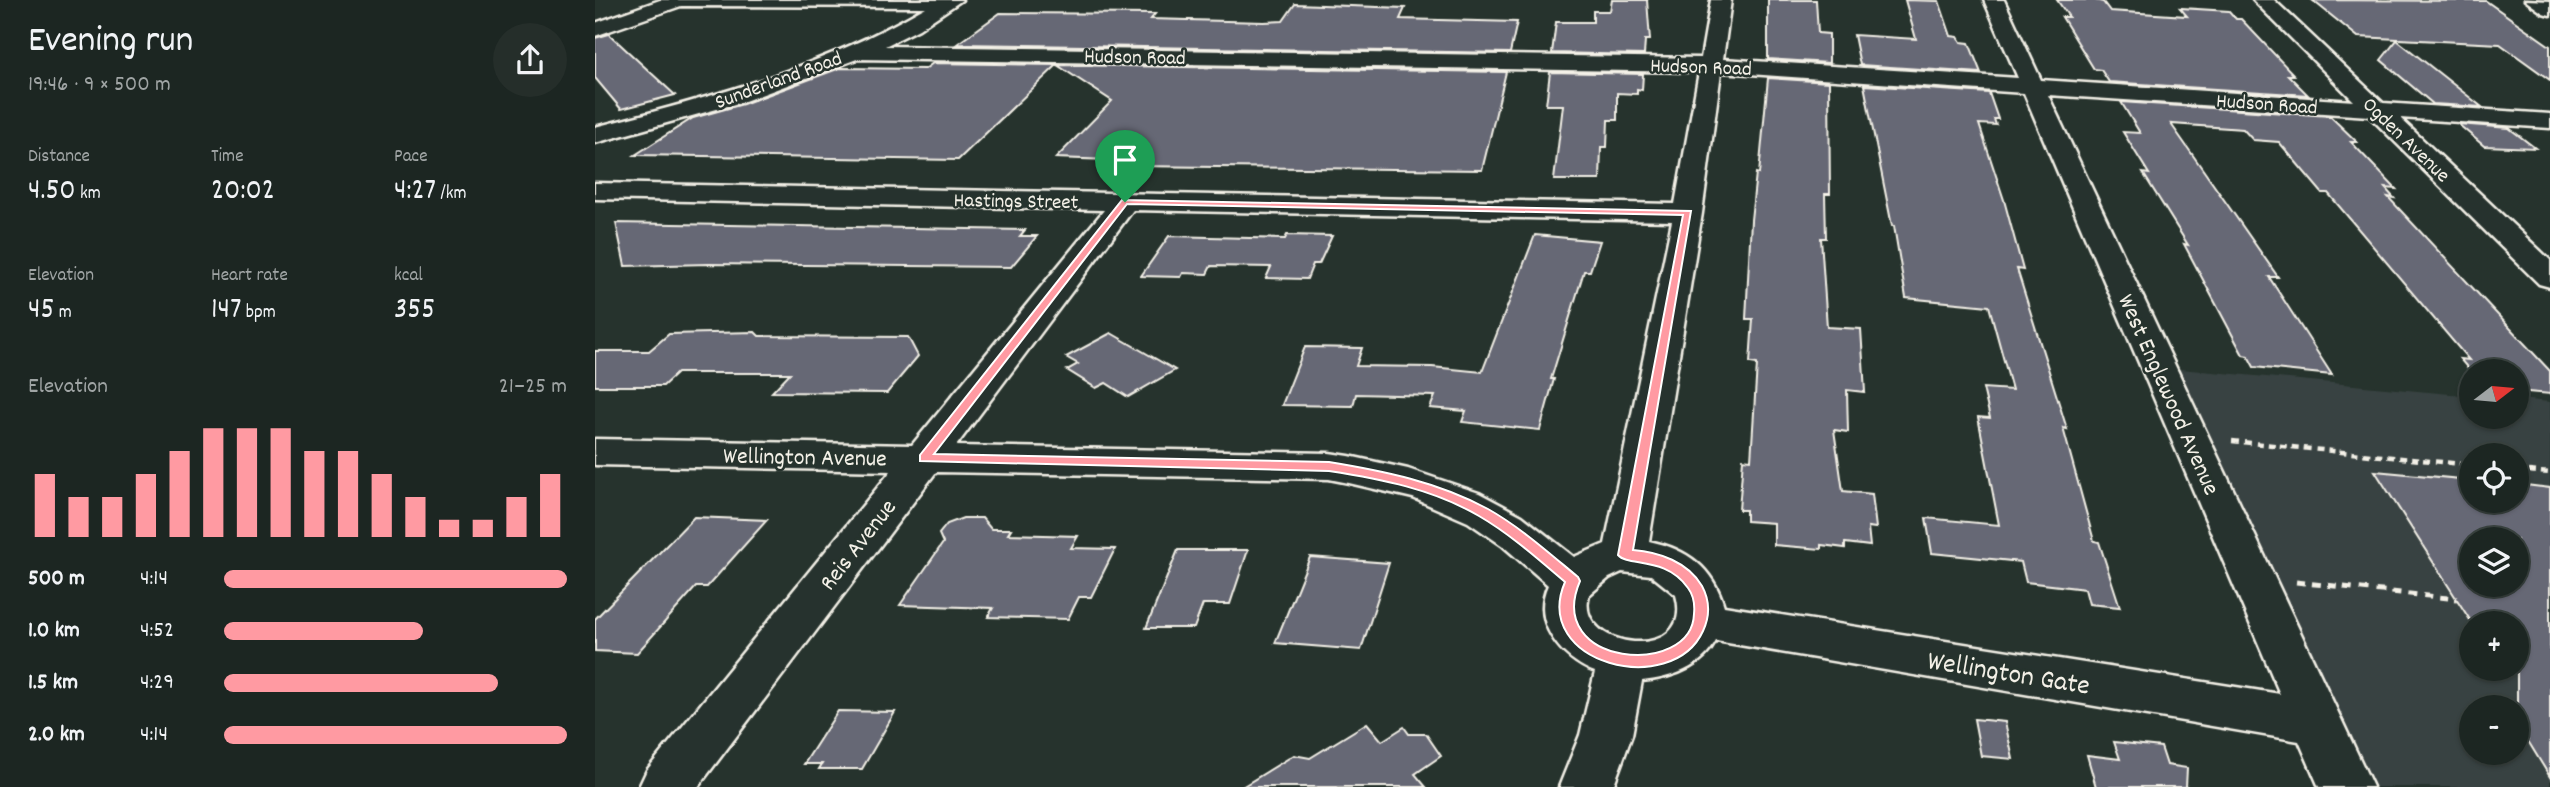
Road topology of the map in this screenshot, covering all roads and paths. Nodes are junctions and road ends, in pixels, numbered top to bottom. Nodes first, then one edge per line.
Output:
1 (679, 0) edge
2 (951, 0) edge
3 (1721, 0) edge
4 (1994, 0) edge
5 (2263, 0) edge
6 (2535, 0) edge
7 (2550, 9) edge
8 (595, 30) edge
9 (851, 52) junction
10 (1711, 65) junction
11 (2033, 87) junction
12 (2378, 111) junction
13 (2550, 121) edge
14 (595, 135) edge
15 (595, 191) edge
16 (1125, 202) junction
17 (1688, 213) junction
18 (2550, 277) edge
19 (2190, 437) junction
20 (595, 452) edge
21 (924, 458) junction
22 (2459, 464) edge
23 (2529, 471) edge
24 (2550, 473) edge
25 (1625, 555) junction
26 (2253, 578) junction
27 (1573, 581) junction
28 (2457, 599) dead end
29 (1701, 620) junction
30 (1622, 660) junction
31 (2317, 722) junction
32 (666, 787) edge
33 (1586, 787) edge
34 (2346, 787) edge

1 - 2 street
1 - 8 street
2 - 9 street, Sunderland Road
3 - 10 street
4 - 11 street, West Englewood Avenue
5 - 12 street, Ogden Avenue
6 - 7 street
9 - 10 street, Hudson Road
9 - 14 street, Sunderland Road
10 - 11 street, Hudson Road
10 - 17 street
11 - 12 street, Hudson Road
11 - 19 street, West Englewood Avenue
12 - 13 street, Hudson Road
12 - 18 street, Ogden Avenue
15 - 16 street, Hastings Street
16 - 17 street, Hastings Street
16 - 21 street, Reis Avenue
17 - 25 street
19 - 22 path
19 - 26 street, West Englewood Avenue
20 - 21 street, Wellington Avenue
21 - 27 street, Wellington Avenue
21 - 32 street, Reis Avenue
23 - 24 path
25 - 27 street
25 - 29 street
26 - 28 path
26 - 31 street, West Englewood Avenue
27 - 30 street
29 - 30 street
29 - 31 street, Wellington Gate
30 - 33 street
31 - 34 street, West Englewood Avenue

